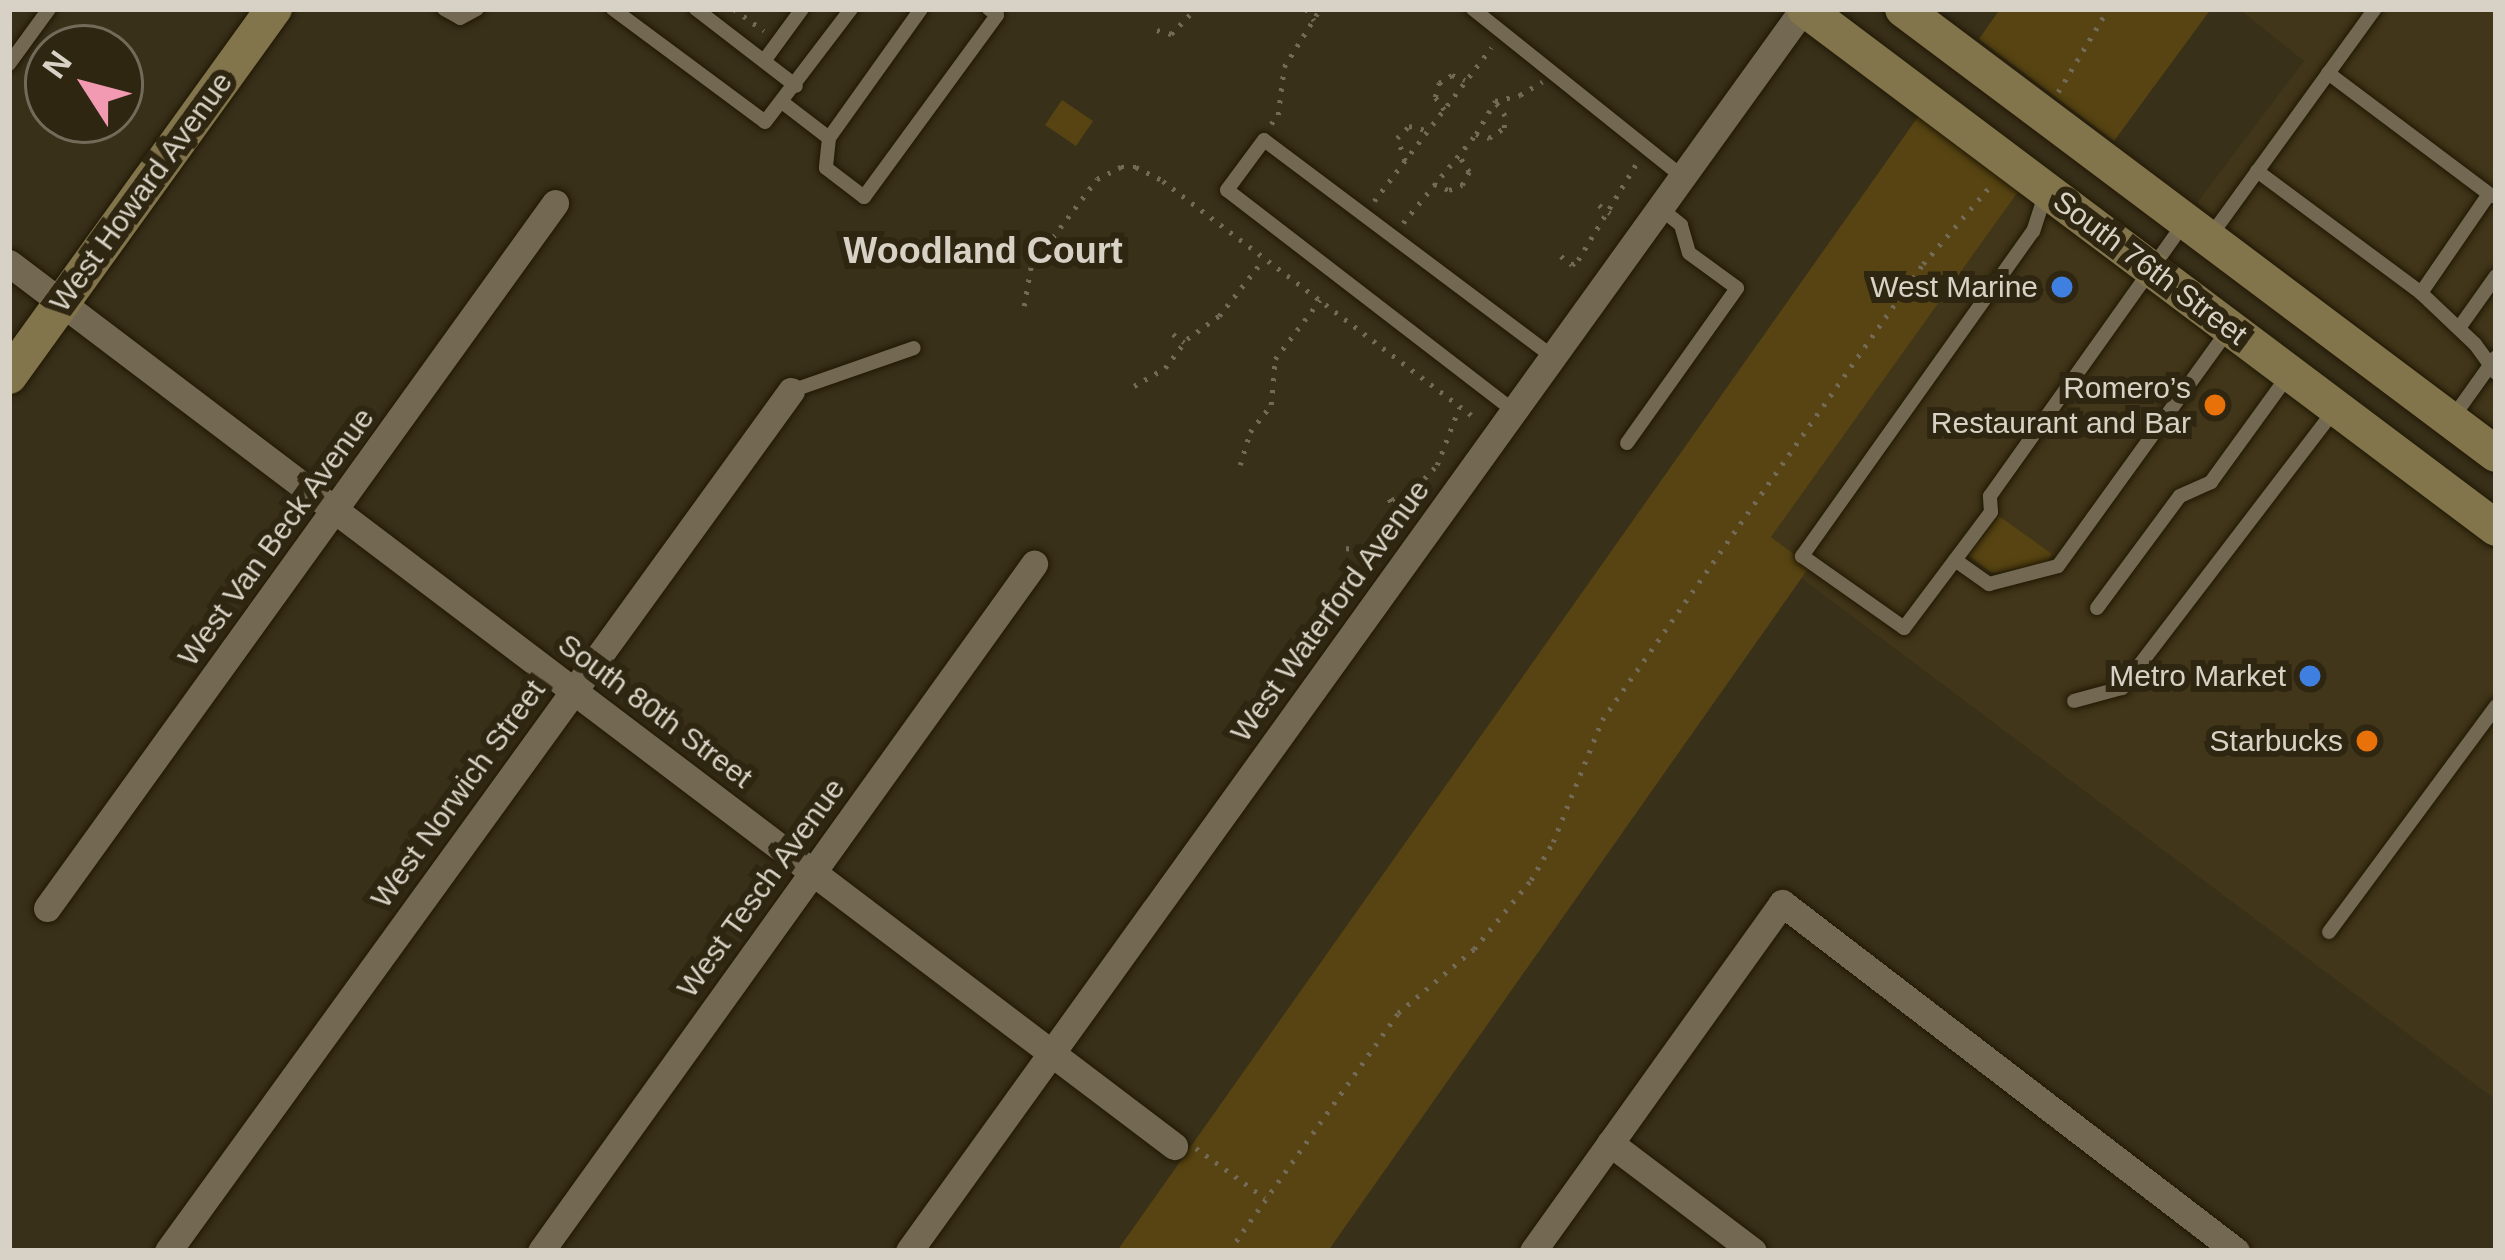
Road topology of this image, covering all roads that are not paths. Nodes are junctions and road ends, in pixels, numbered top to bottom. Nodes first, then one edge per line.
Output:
1 (49, 9) edge
2 (274, 9) edge
3 (444, 9) edge
4 (477, 9) edge
5 (613, 9) edge
6 (696, 9) edge
7 (802, 9) edge
8 (851, 9) edge
9 (921, 9) edge
10 (989, 9) edge
11 (1473, 9) edge
12 (1804, 9) edge
13 (1904, 9) edge
14 (2374, 9) edge
15 (764, 61) junction
16 (9, 64) edge
17 (2328, 73) junction
18 (796, 86) junction
19 (782, 103) junction
20 (829, 138) junction
21 (2257, 171) junction
22 (1682, 177) junction
23 (2045, 190) junction
24 (2493, 196) edge
25 (555, 202) dead end
26 (1660, 208) junction
27 (2197, 230) junction
28 (9, 262) edge
29 (2496, 276) edge
30 (2162, 277) junction
31 (2421, 293) junction
32 (62, 302) junction
33 (2230, 328) junction
34 (2459, 328) junction
35 (914, 348) dead end
36 (1554, 358) junction
37 (2494, 366) edge
38 (2290, 373) junction
39 (9, 376) edge
40 (791, 391) joint
41 (2336, 408) junction
42 (1516, 412) junction
43 (2451, 420) junction
44 (1627, 442) dead end
45 (2496, 454) edge
46 (2415, 467) junction
47 (336, 512) junction
48 (2496, 528) edge
49 (1955, 560) junction
50 (1034, 564) dead end
51 (2098, 608) dead end
52 (573, 692) junction
53 (2074, 701) dead end
54 (2496, 706) edge
55 (813, 871) junction
56 (47, 908) dead end
57 (2330, 932) dead end
58 (1052, 1052) junction
59 (1610, 1143) junction
60 (1174, 1146) road end
61 (168, 1251) edge
62 (541, 1251) edge
63 (910, 1251) edge
64 (1534, 1251) edge
65 (1753, 1251) edge
66 (2236, 1251) edge

1 - 16 lane
2 - 32 main road, West Howard Avenue
3 - 4 lane
5 - 19 lane
6 - 15 lane
7 - 15 lane
8 - 18 lane
9 - 20 lane
10 - 20 lane
11 - 22 lane
12 - 22 street, West Waterford Avenue
12 - 23 main road, South 76th Street
13 - 27 main road, South 76th Street
14 - 17 lane
15 - 18 lane
17 - 21 lane
17 - 24 lane
18 - 19 lane
19 - 20 lane
21 - 27 lane
21 - 31 lane
22 - 26 street, West Waterford Avenue
23 - 30 main road, South 76th Street
23 - 49 lane
24 - 31 lane
25 - 47 street, West Van Beck Avenue
26 - 36 street, West Waterford Avenue
26 - 44 lane
27 - 30 main road
27 - 43 main road, South 76th Street
28 - 32 street, South 80th Street
29 - 34 lane
30 - 33 main road, South 76th Street
30 - 49 lane
31 - 34 lane
32 - 39 main road, West Howard Avenue
32 - 47 street, South 80th Street
33 - 38 main road, South 76th Street
33 - 49 lane
34 - 37 lane
35 - 40 lane
36 - 42 street, West Waterford Avenue
36 - 42 lane
37 - 43 lane
38 - 41 main road, South 76th Street
38 - 51 lane
40 - 52 street, West Norwich Street
41 - 46 main road, South 76th Street
41 - 53 lane
42 - 58 street, West Waterford Avenue
43 - 45 main road, South 76th Street
43 - 46 main road
46 - 48 main road, South 76th Street
47 - 52 street, South 80th Street
47 - 56 street, West Van Beck Avenue
50 - 55 street, West Tesch Avenue
52 - 55 street, South 80th Street
52 - 61 street, West Norwich Street
54 - 57 lane
55 - 58 street, South 80th Street
55 - 62 street, West Tesch Avenue
58 - 60 street, South 80th Street
58 - 63 street, West Waterford Avenue
59 - 64 street
59 - 65 street
59 - 66 street

